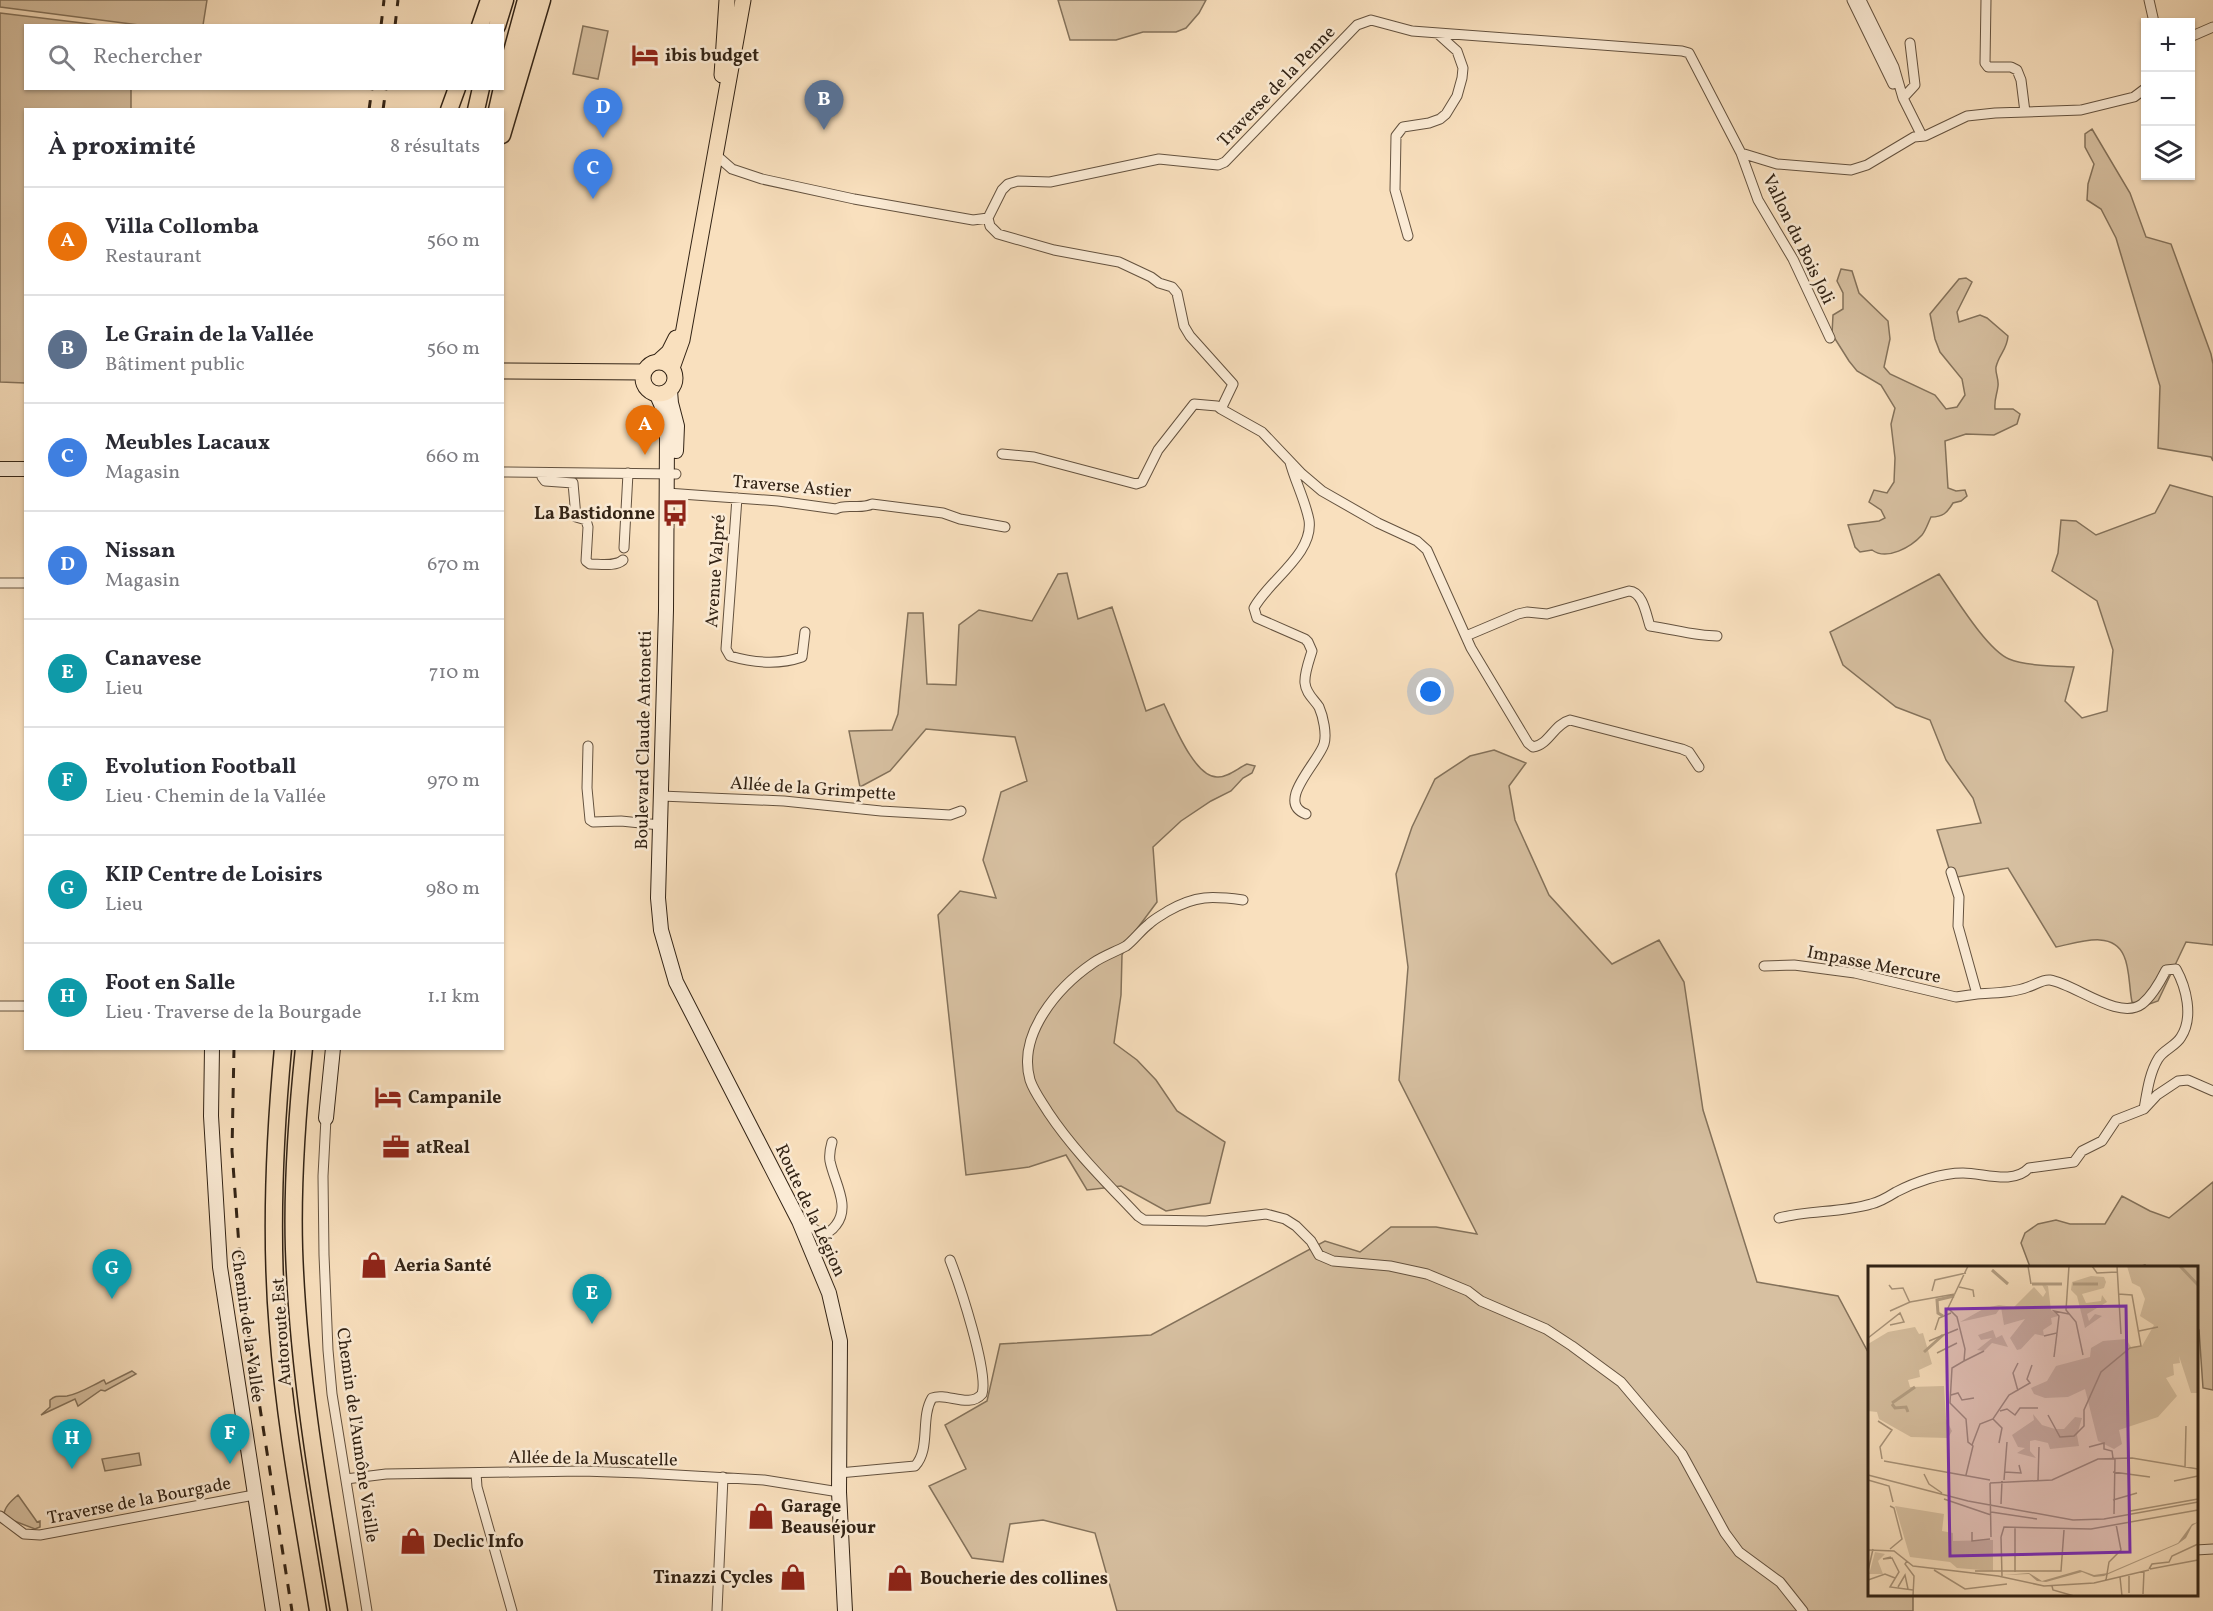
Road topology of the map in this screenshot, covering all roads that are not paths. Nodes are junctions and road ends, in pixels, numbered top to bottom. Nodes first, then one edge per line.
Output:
1 (489, 0) edge
2 (505, 0) edge
3 (526, 0) edge
4 (542, 0) edge
5 (727, 0) edge
6 (734, 0) edge
7 (743, 0) edge
8 (1852, 0) edge
9 (1861, 0) edge
10 (1986, 0) edge
11 (2149, 0) edge
12 (2153, 18) edge
13 (481, 24) edge
14 (498, 24) edge
15 (2213, 27) edge
16 (1437, 33) junction
17 (2195, 35) edge
18 (1910, 43) dead end
19 (724, 68) junction
20 (504, 81) edge
21 (456, 90) edge
22 (481, 90) edge
23 (502, 90) edge
24 (2141, 91) edge
25 (1903, 98) junction
26 (450, 108) edge
27 (476, 108) edge
28 (497, 108) edge
29 (2025, 112) junction
30 (504, 128) edge
31 (1922, 136) junction
32 (713, 150) junction
33 (1741, 153) junction
34 (732, 169) junction
35 (713, 176) junction
36 (988, 218) junction
37 (1408, 236) dead end
38 (1830, 338) dead end
39 (665, 365) junction
40 (504, 371) edge
41 (644, 372) junction
42 (663, 393) junction
43 (1221, 409) junction
44 (1002, 453) dead end
45 (1289, 460) junction
46 (0, 469) edge
47 (24, 469) edge
48 (504, 472) edge
49 (628, 472) junction
50 (542, 473) junction
51 (672, 474) junction
52 (671, 493) junction
53 (737, 498) junction
54 (1005, 527) dead end
55 (624, 548) dead end
56 (623, 560) dead end
57 (0, 583) edge
58 (24, 583) edge
59 (804, 632) dead end
60 (1466, 636) junction
61 (1717, 636) dead end
62 (588, 746) dead end
63 (1699, 767) dead end
64 (661, 796) junction
65 (961, 811) dead end
66 (1306, 814) dead end
67 (660, 825) junction
68 (1951, 872) dead end
69 (658, 882) joint
70 (1243, 900) dead end
71 (1764, 966) dead end
72 (1977, 994) junction
73 (0, 1006) edge
74 (24, 1006) edge
75 (212, 1050) edge
76 (283, 1050) edge
77 (304, 1050) edge
78 (333, 1050) edge
79 (2213, 1091) edge
80 (2144, 1109) junction
81 (326, 1118) joint
82 (832, 1142) dead end
83 (1779, 1218) dead end
84 (799, 1221) junction
85 (950, 1260) dead end
86 (476, 1473) junction
87 (839, 1473) junction
88 (723, 1477) junction
89 (346, 1479) junction
90 (839, 1492) junction
91 (254, 1495) junction
92 (0, 1516) edge
93 (2213, 1549) edge
94 (2198, 1550) edge
95 (273, 1611) edge
96 (318, 1611) edge
97 (339, 1611) edge
98 (367, 1611) edge
99 (512, 1611) edge
100 (717, 1611) edge
101 (845, 1611) edge
102 (1803, 1611) edge

1 - 13 highway
2 - 14 highway
3 - 20 highway
4 - 30 highway
5 - 19 main road
6 - 19 main road
7 - 32 main road
8 - 25 street
9 - 25 street
10 - 29 street
11 - 12 street
15 - 17 street
16 - 33 street, Traverse de la Penne
16 - 36 street, Traverse de la Penne
16 - 37 street
18 - 25 street
19 - 32 main road
21 - 26 highway
22 - 27 highway
23 - 28 highway
24 - 29 street
25 - 31 street
29 - 31 street
31 - 33 street
32 - 34 street
32 - 35 main road
32 - 39 main road
33 - 38 street, Vallon du Bois Joli
34 - 35 street
34 - 36 street
35 - 39 main road
36 - 43 street
39 - 41 main road
39 - 42 main road
40 - 41 main road
41 - 42 main road
42 - 51 main road, Boulevard Claude Antonetti
43 - 44 street
43 - 45 street
45 - 60 street
45 - 66 street
46 - 47 main road
48 - 50 street
49 - 50 street
49 - 51 street
49 - 55 street
50 - 56 street
51 - 52 main road, Boulevard Claude Antonetti
52 - 53 street, Traverse Astier
52 - 64 main road, Boulevard Claude Antonetti
53 - 54 street, Traverse Astier
53 - 59 street, Avenue Valpré
57 - 58 street
60 - 61 street
60 - 63 street
62 - 67 street
64 - 65 street, Allée de la Grimpette
64 - 67 main road, Boulevard Claude Antonetti
67 - 69 main road, Boulevard Claude Antonetti
68 - 72 street
69 - 84 main road, Route de la Légion
70 - 102 street
71 - 72 street, Impasse Mercure
72 - 80 street, Impasse Mercure
73 - 74 street
75 - 91 main road, Chemin de la Vallée
76 - 96 highway, Autoroute Est
77 - 97 highway, Autoroute Est
78 - 81 main road
79 - 80 street
80 - 83 street
81 - 89 street, Chemin de l'Aumône Vieille
82 - 84 street
84 - 87 main road, Route de la Légion
85 - 87 street
86 - 88 street, Allée de la Muscatelle
86 - 89 street, Allée de la Muscatelle
86 - 99 street
87 - 90 main road, Route de la Légion
88 - 90 street, Allée de la Muscatelle
88 - 100 street
89 - 98 street, Chemin de l'Aumône Vieille
90 - 101 main road, Route de la Légion
91 - 92 street, Traverse de la Bourgade
91 - 95 main road, Chemin de la Vallée
93 - 94 street

